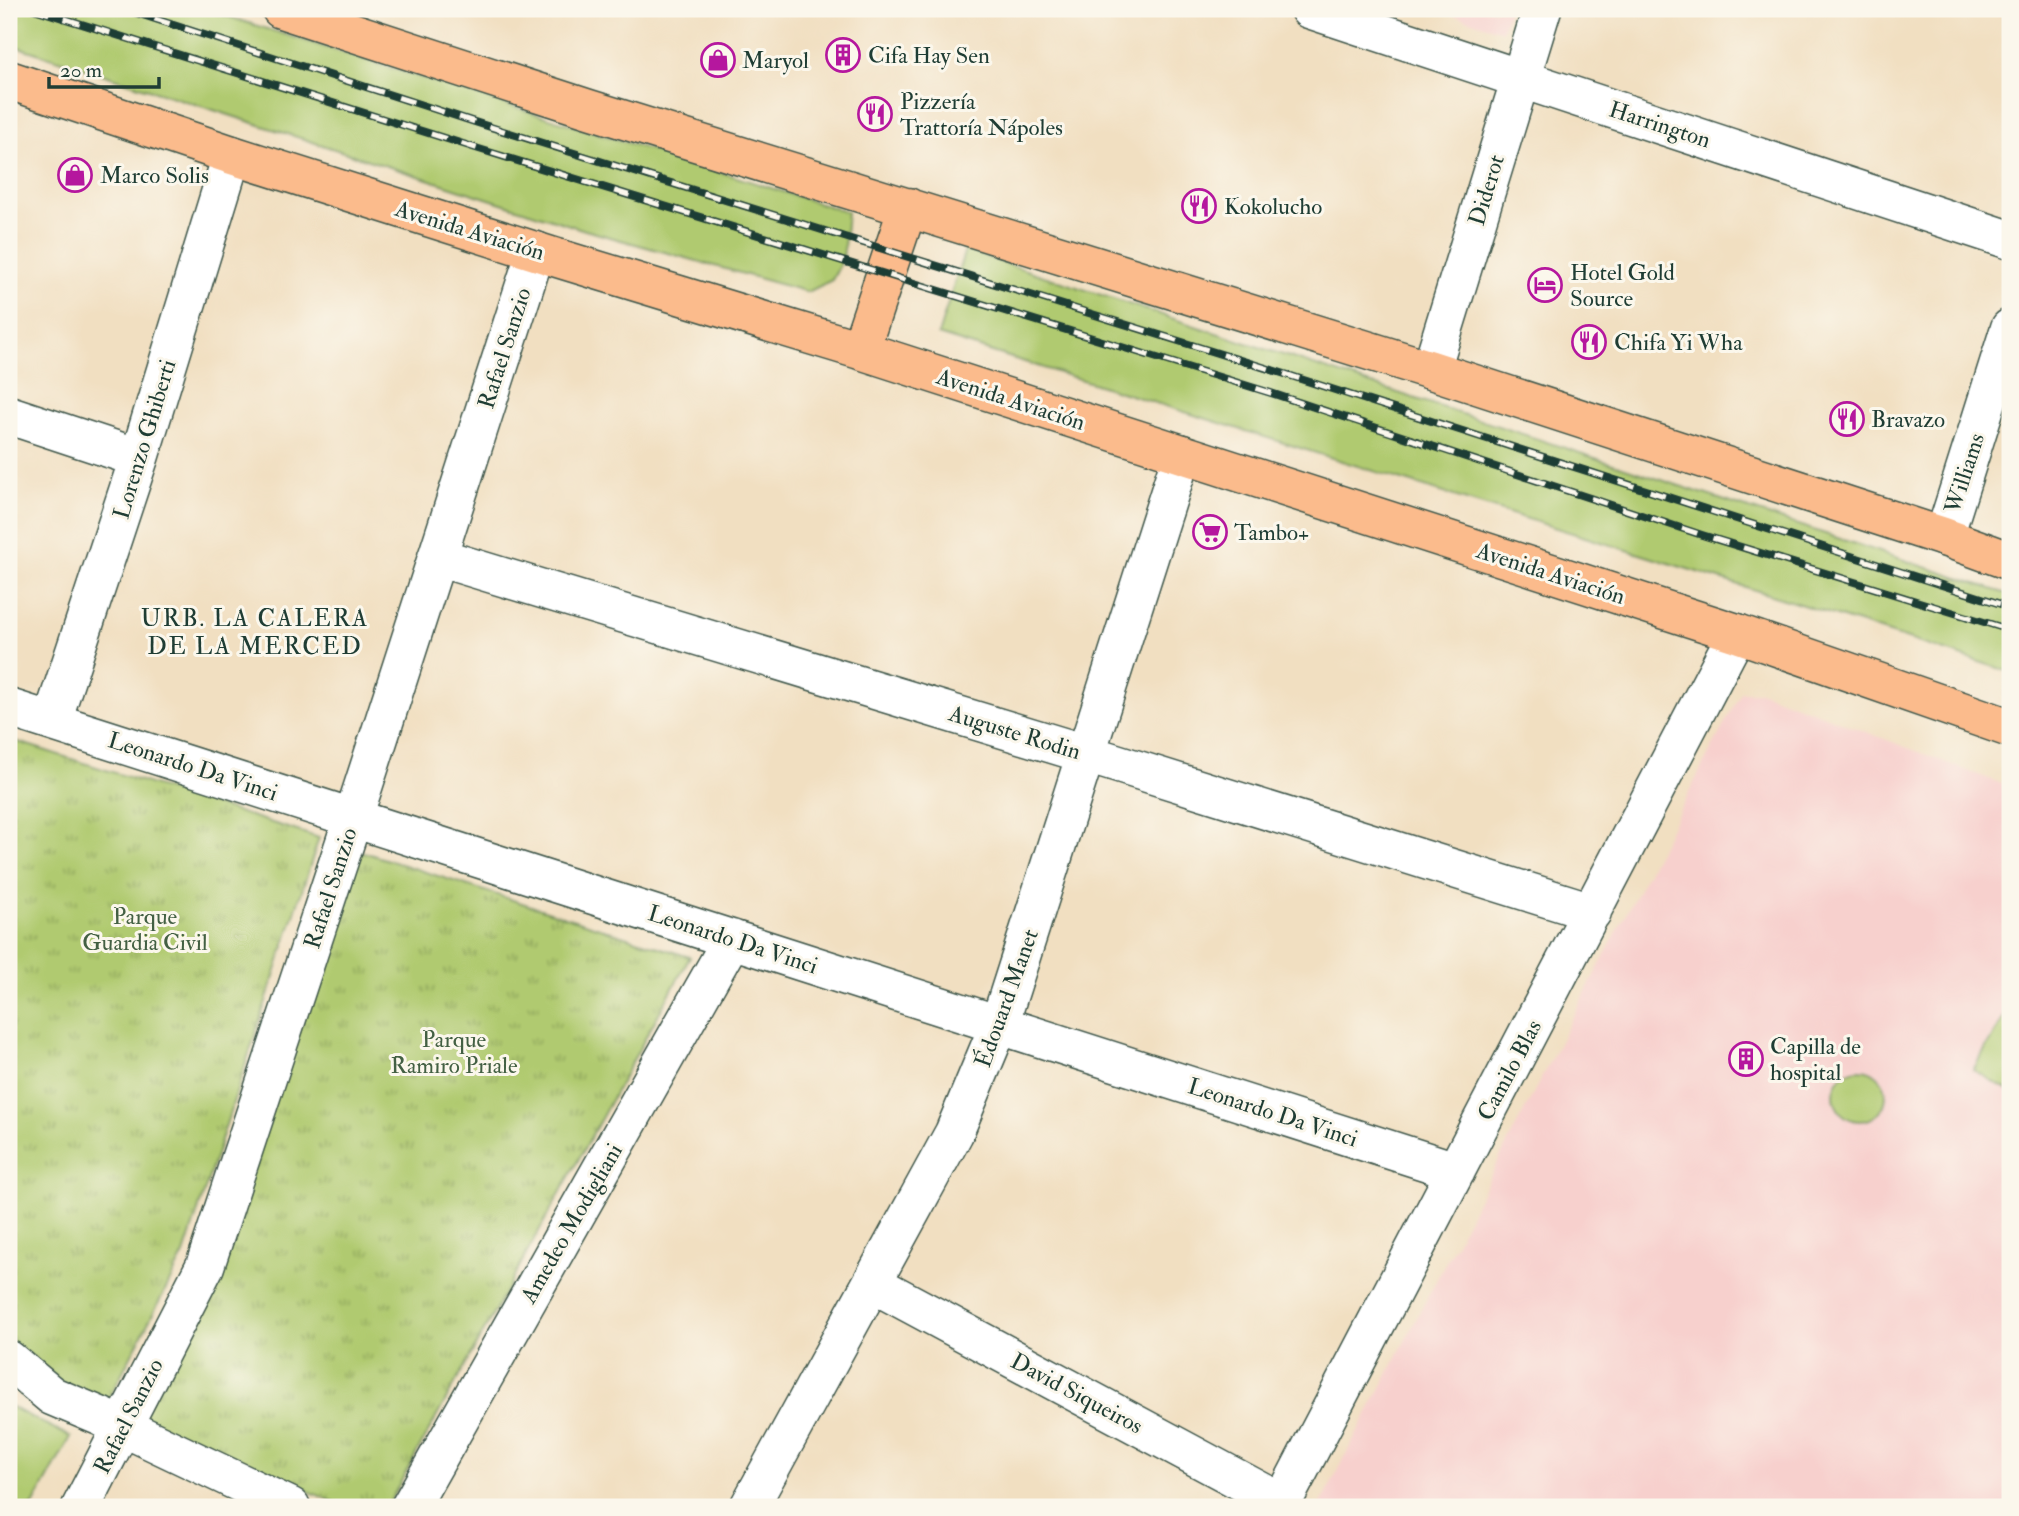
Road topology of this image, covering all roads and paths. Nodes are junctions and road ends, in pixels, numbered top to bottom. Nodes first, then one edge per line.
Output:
1 (281, 9) edge
2 (1309, 9) edge
3 (1542, 9) edge
4 (1520, 79) junction
5 (9, 80) edge
6 (232, 155) junction
7 (908, 206) junction
8 (2010, 240) edge
9 (536, 251) junction
10 (2010, 328) edge
11 (860, 350) junction
12 (1431, 370) junction
13 (9, 415) edge
14 (1182, 454) junction
15 (139, 458) junction
16 (1944, 537) junction
17 (437, 557) junction
18 (2010, 561) edge
19 (1737, 633) junction
20 (9, 708) edge
21 (52, 721) junction
22 (2010, 728) edge
23 (1087, 754) junction
24 (353, 818) junction
25 (1592, 912) junction
26 (732, 939) junction
27 (999, 1025) junction
28 (1456, 1171) junction
29 (872, 1283) junction
30 (9, 1360) edge
31 (122, 1426) junction
32 (1281, 1505) edge
33 (81, 1507) edge
34 (291, 1507) edge
35 (410, 1507) edge
36 (749, 1507) edge

1 - 7 main road
2 - 4 street, Harrington
3 - 4 street, Diderot
4 - 8 street, Harrington
4 - 12 street, Diderot
5 - 6 main road, Avenida Aviación
6 - 9 main road, Avenida Aviación
6 - 15 street, Lorenzo Ghiberti
7 - 11 main road
7 - 12 main road
9 - 11 main road, Avenida Aviación
9 - 17 street, Rafael Sanzio
10 - 16 street, Williams
11 - 14 main road, Avenida Aviación
12 - 16 main road
13 - 15 street
14 - 19 main road, Avenida Aviación
14 - 23 street, Édouard Manet
15 - 21 street, Lorenzo Ghiberti
16 - 18 main road
17 - 23 street, Auguste Rodin
17 - 24 street, Rafael Sanzio
19 - 22 main road, Avenida Aviación
19 - 25 street, Camilo Blas
20 - 21 street, Leonardo Da Vinci
21 - 24 street, Leonardo Da Vinci
23 - 25 street, Auguste Rodin
23 - 27 street, Édouard Manet
24 - 26 street, Leonardo Da Vinci
24 - 31 street, Rafael Sanzio
25 - 28 street, Camilo Blas
26 - 27 street, Leonardo Da Vinci
26 - 35 street, Amedeo Modigliani
27 - 28 street, Leonardo Da Vinci
27 - 29 street, Édouard Manet
28 - 32 street, Camilo Blas
29 - 32 street, David Siqueiros
29 - 36 street, Édouard Manet
30 - 31 street
31 - 33 street, Rafael Sanzio
31 - 34 street

